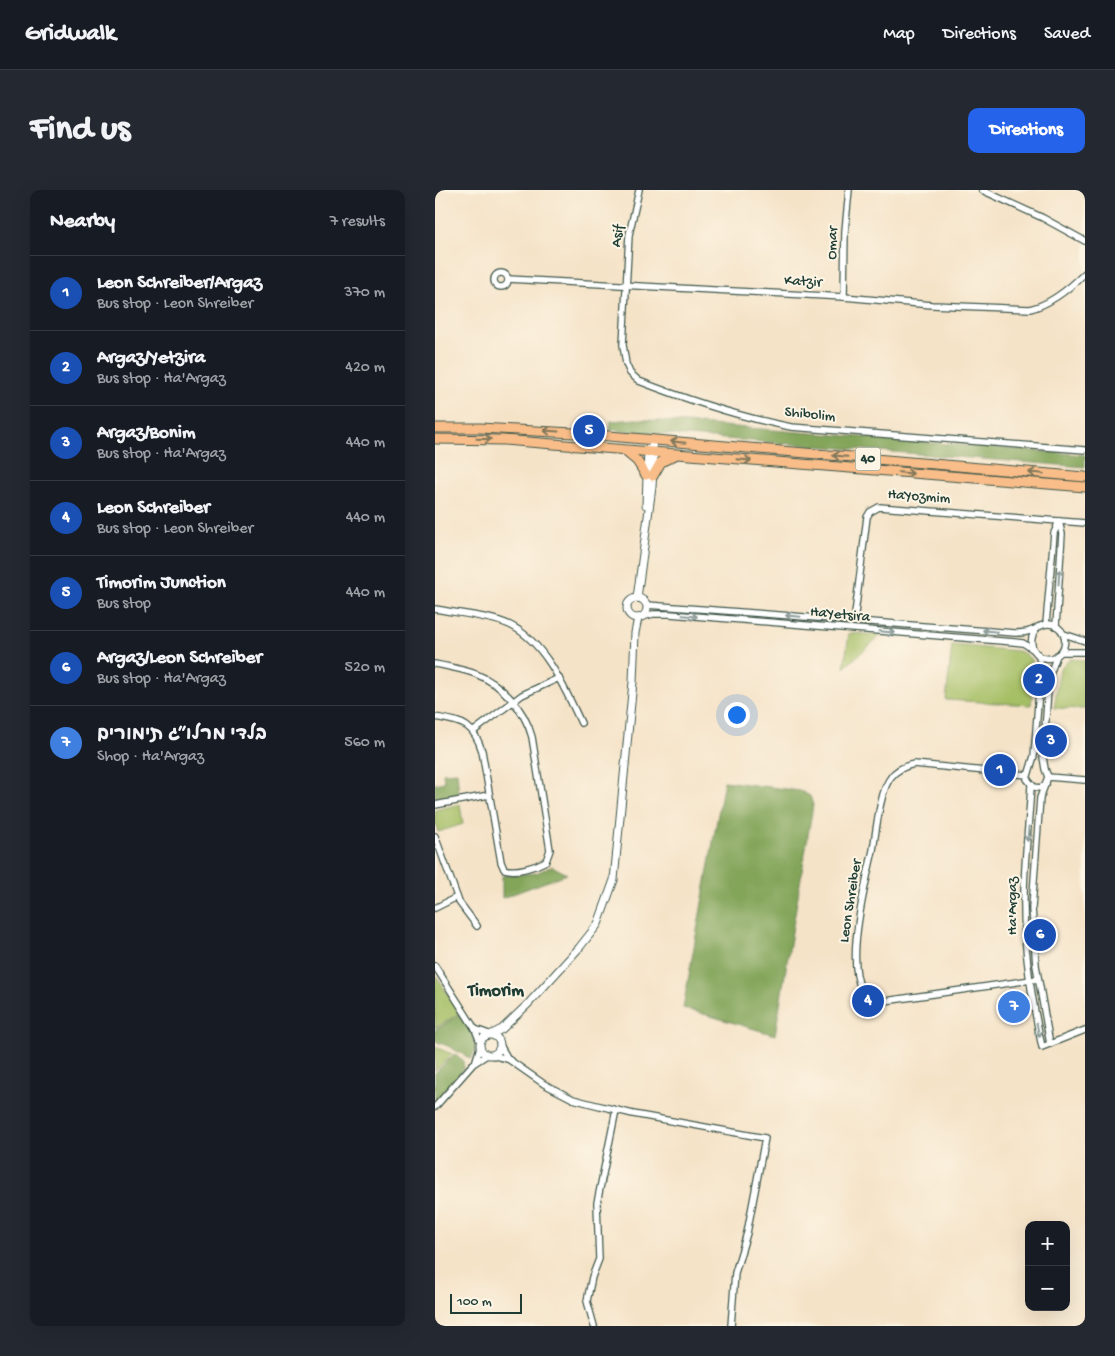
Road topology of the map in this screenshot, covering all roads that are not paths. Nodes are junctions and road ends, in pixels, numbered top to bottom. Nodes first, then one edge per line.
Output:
1 (639, 190) edge
2 (849, 190) edge
3 (982, 190) edge
4 (1085, 241) edge
5 (1085, 273) edge
6 (508, 279) dead end
7 (625, 286) junction
8 (844, 297) junction
9 (435, 428) edge
10 (435, 439) edge
11 (651, 440) junction
12 (622, 450) junction
13 (1085, 450) edge
14 (651, 452) junction
15 (678, 454) junction
16 (650, 475) junction
17 (1085, 477) edge
18 (1085, 487) edge
19 (1059, 521) junction
20 (1085, 524) edge
21 (637, 598) junction
22 (647, 605) junction
23 (435, 609) edge
24 (637, 617) junction
25 (854, 620) junction
26 (1046, 624) junction
27 (1056, 626) junction
28 (1037, 627) junction
29 (853, 629) junction
30 (1063, 634) junction
31 (1085, 641) edge
32 (1036, 652) junction
33 (1085, 652) edge
34 (1059, 653) junction
35 (435, 664) edge
36 (559, 678) junction
37 (513, 702) junction
38 (435, 717) edge
39 (581, 722) dead end
40 (474, 731) junction
41 (1045, 769) junction
42 (1029, 773) junction
43 (1049, 777) junction
44 (1085, 780) edge
45 (1046, 784) junction
46 (1031, 785) junction
47 (489, 794) junction
48 (435, 805) edge
49 (435, 836) edge
50 (457, 897) junction
51 (435, 908) edge
52 (477, 926) dead end
53 (435, 966) edge
54 (1038, 979) junction
55 (1029, 980) junction
56 (506, 1026) junction
57 (475, 1029) junction
58 (1085, 1030) edge
59 (490, 1034) junction
60 (500, 1043) junction
61 (1050, 1044) junction
62 (480, 1045) junction
63 (489, 1055) junction
64 (508, 1059) junction
65 (473, 1064) junction
66 (435, 1107) edge
67 (616, 1110) junction
68 (594, 1326) edge
69 (731, 1326) edge

1 - 7 street, Asif
2 - 8 street, Omar
3 - 4 street
5 - 8 street, Katzir
6 - 7 street, Katzir
7 - 8 street, Katzir
7 - 13 street, Shibolim
11 -> 9 highway, 40
10 -> 12 highway, 40
11 - 14 street
17 -> 11 highway, 40
12 - 14 highway, 40
12 - 16 highway
14 - 15 highway, 40
14 - 16 street
15 - 16 highway
15 -> 18 highway, 40
16 - 21 street
19 - 20 street, HaYozmim
19 - 25 street, HaYozmim
19 - 26 street
27 -> 19 street
21 - 22 street
21 - 24 street
22 - 24 street
25 -> 22 street, HaYetsira
23 - 36 street
24 -> 29 street, HaYetsira
24 - 56 street
28 -> 25 street, HaYetsira
25 - 29 street, HaYozmim
26 - 27 street
26 - 28 street
27 - 30 street
28 - 32 street
29 -> 32 street, HaYetsira
30 - 31 street
30 - 34 street
32 - 34 street
32 - 42 street
33 - 34 street
34 - 41 street
35 - 37 street
36 - 37 street
36 - 39 street
37 - 40 street
37 - 47 street
38 - 40 street
40 - 47 street
41 - 42 street
41 - 43 street
42 - 46 street
42 - 55 street, Leon Shreiber
43 - 44 street
43 - 45 street
45 - 46 street
45 - 54 street, Ha'Argaz
46 -> 55 street, Ha'Argaz
47 - 48 street
49 - 50 street
50 - 51 street
50 - 52 street
53 - 57 street
54 - 55 street, Leon Shreiber
54 - 61 street, Ha'Argaz
55 -> 61 street, Ha'Argaz
56 - 59 street
56 - 60 street
57 - 59 street
57 - 62 street
58 - 61 street, Ha'Argaz
59 - 60 street
59 - 62 street
60 - 63 street
60 - 64 street
62 - 63 street
62 - 65 street
63 - 64 street
63 - 65 street
64 - 67 street
65 - 66 street
67 - 68 street
67 - 69 street

